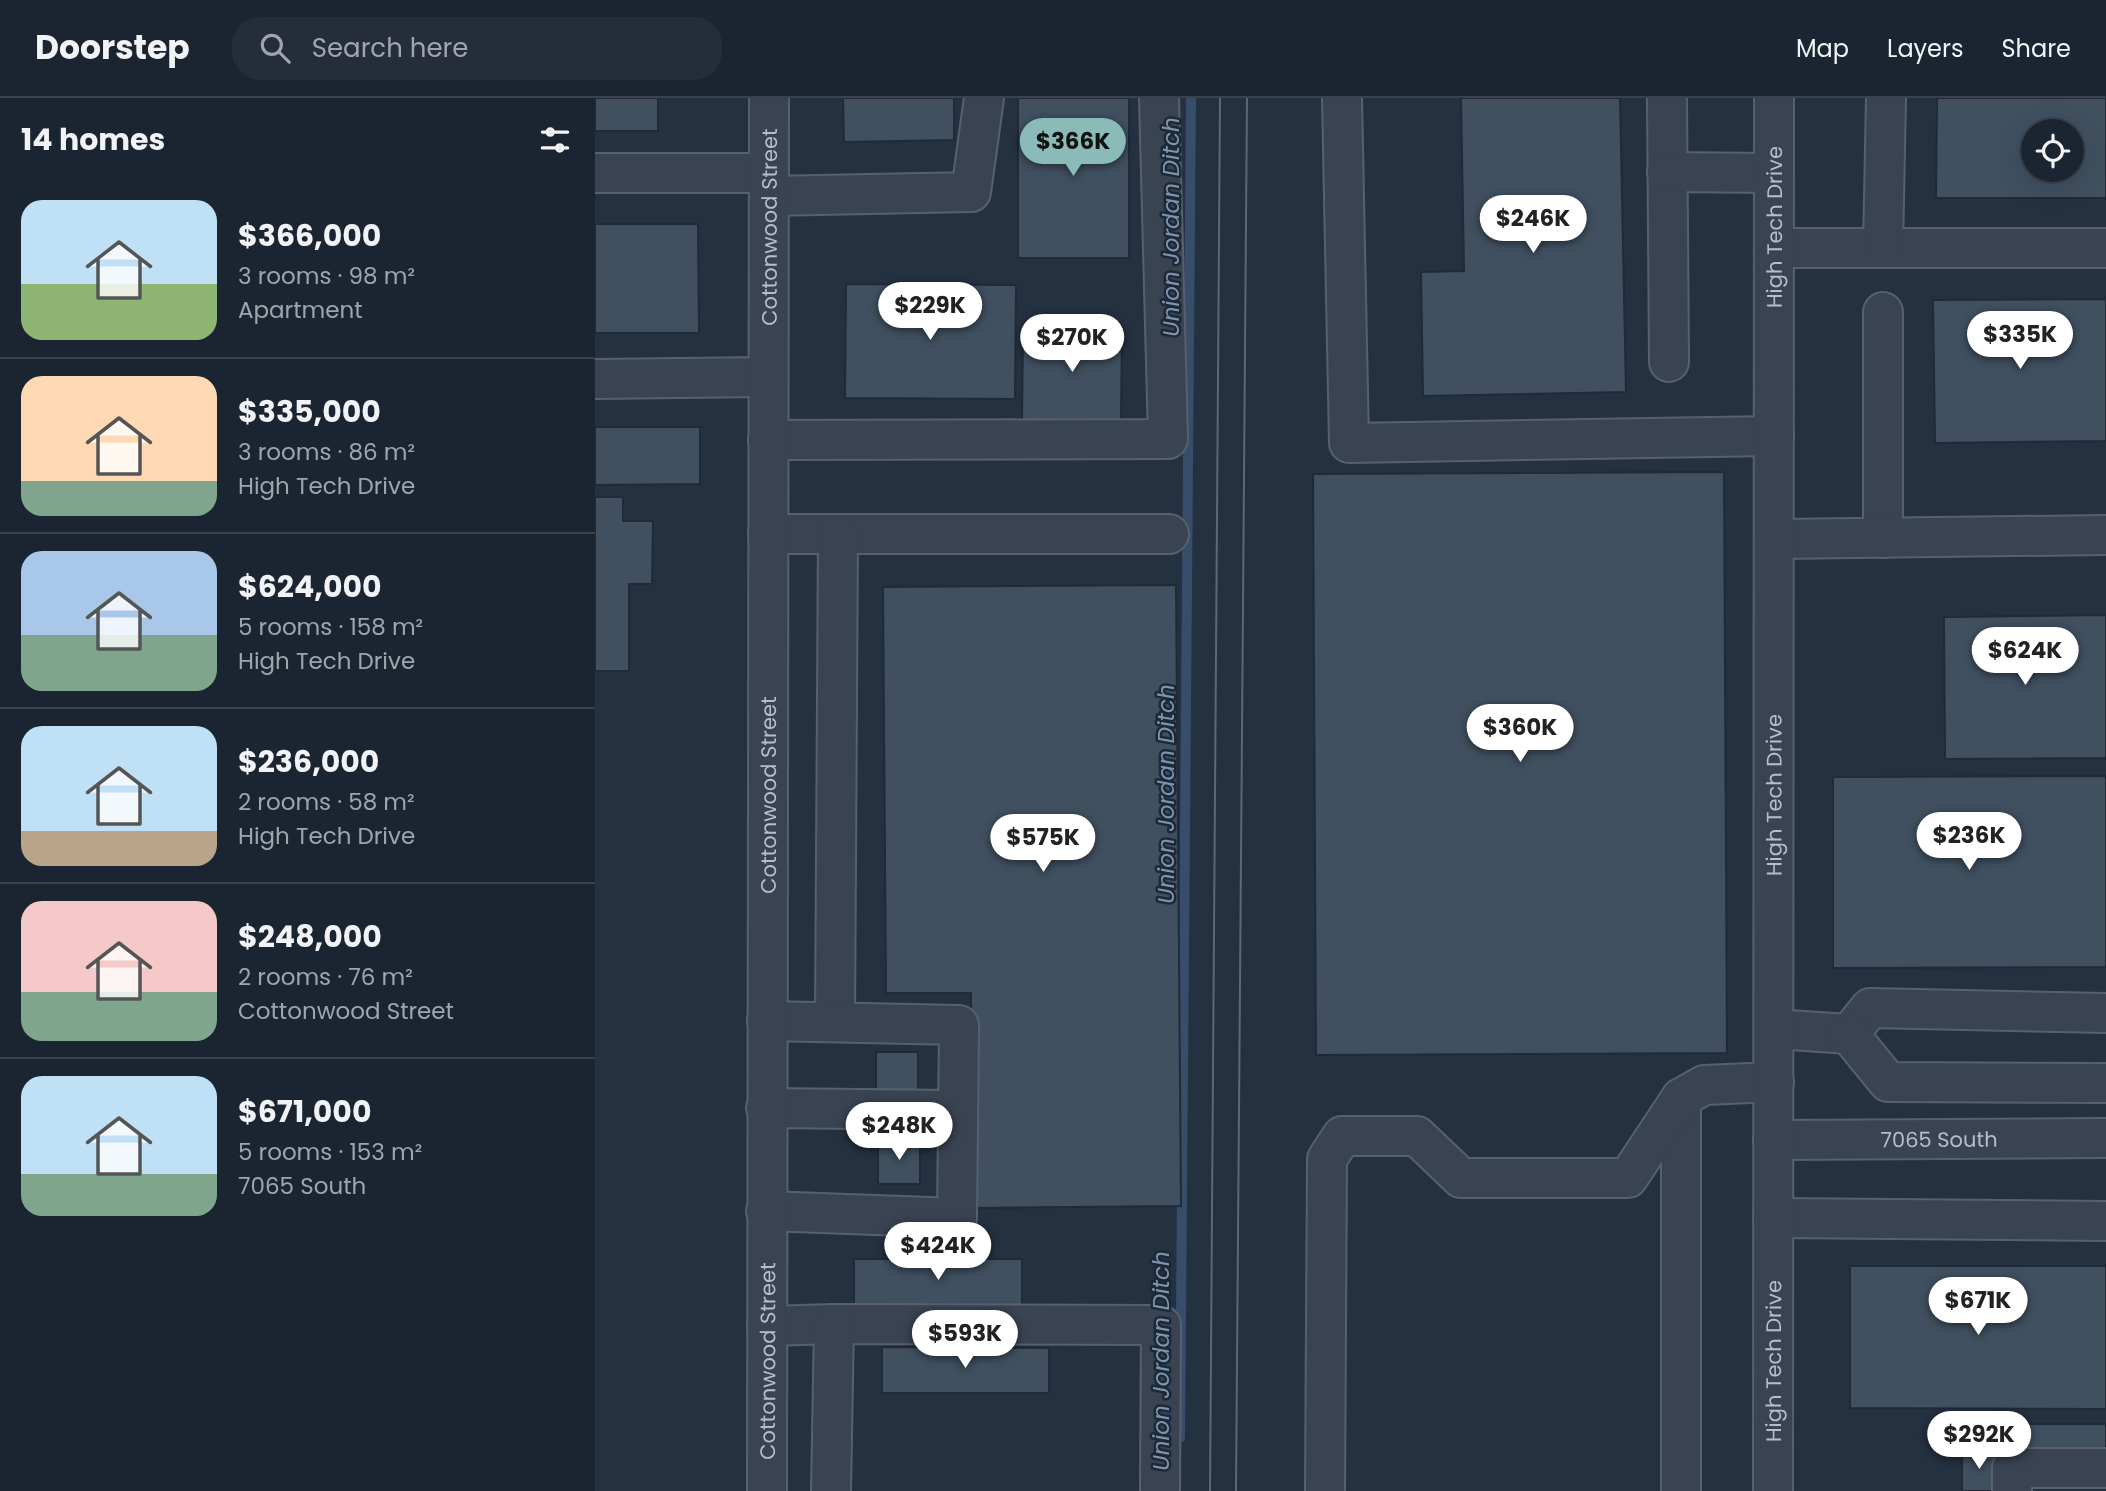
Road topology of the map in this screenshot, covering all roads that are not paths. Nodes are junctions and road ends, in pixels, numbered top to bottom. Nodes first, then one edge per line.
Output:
1 (769, 98) edge
2 (984, 98) edge
3 (1159, 98) edge
4 (1342, 98) edge
5 (1667, 98) edge
6 (1774, 98) edge
7 (1886, 98) edge
8 (1667, 172) junction
9 (595, 173) edge
10 (1774, 173) junction
11 (769, 184) junction
12 (1774, 248) junction
13 (1883, 248) junction
14 (2106, 248) edge
15 (1883, 312) dead end
16 (1669, 362) dead end
17 (768, 376) junction
18 (595, 379) edge
19 (1774, 436) junction
20 (768, 440) junction
21 (768, 534) junction
22 (838, 534) junction
23 (1169, 534) dead end
24 (2106, 534) edge
25 (1883, 538) junction
26 (1774, 540) junction
27 (2106, 1013) edge
28 (767, 1021) junction
29 (835, 1021) junction
30 (1860, 1021) junction
31 (1774, 1029) junction
32 (1774, 1082) junction
33 (2106, 1083) edge
34 (1681, 1098) junction
35 (766, 1108) junction
36 (957, 1110) junction
37 (2106, 1139) edge
38 (1773, 1140) junction
39 (766, 1211) junction
40 (1773, 1218) junction
41 (2106, 1221) edge
42 (834, 1324) junction
43 (767, 1326) junction
44 (2106, 1468) edge
45 (767, 1491) edge
46 (831, 1491) edge
47 (1160, 1491) edge
48 (1325, 1491) edge
49 (1681, 1491) edge
50 (1773, 1491) edge
51 (2012, 1491) edge

1 - 11 street, Cottonwood Street
2 - 11 street
3 - 20 street
4 - 19 street
5 - 8 street
6 - 10 street, High Tech Drive
7 - 13 street
8 - 10 street
8 - 16 street
9 - 11 street
10 - 12 street, High Tech Drive
11 - 17 street, Cottonwood Street
12 - 13 street
12 - 19 street, High Tech Drive
13 - 14 street
15 - 25 street
17 - 18 street
17 - 20 street, Cottonwood Street
19 - 26 street, High Tech Drive
20 - 21 street, Cottonwood Street
21 - 22 street
21 - 28 street, Cottonwood Street
22 - 23 street
22 - 29 street
24 - 25 street
25 - 26 street
26 - 31 street, High Tech Drive
27 - 30 street
28 - 29 street
28 - 35 street, Cottonwood Street
29 - 36 street
30 - 31 street
30 - 33 street
31 - 32 street, High Tech Drive
32 - 34 street
32 - 38 street, High Tech Drive
34 - 48 street
34 - 49 street
35 - 36 street
35 - 39 street, Cottonwood Street
36 - 39 street
37 - 38 street, 7065 South
38 - 40 street, High Tech Drive
39 - 43 street, Cottonwood Street
40 - 41 street
40 - 50 street, High Tech Drive
42 - 43 street
42 - 46 street
42 - 47 street
43 - 45 street, Cottonwood Street
44 - 51 street

